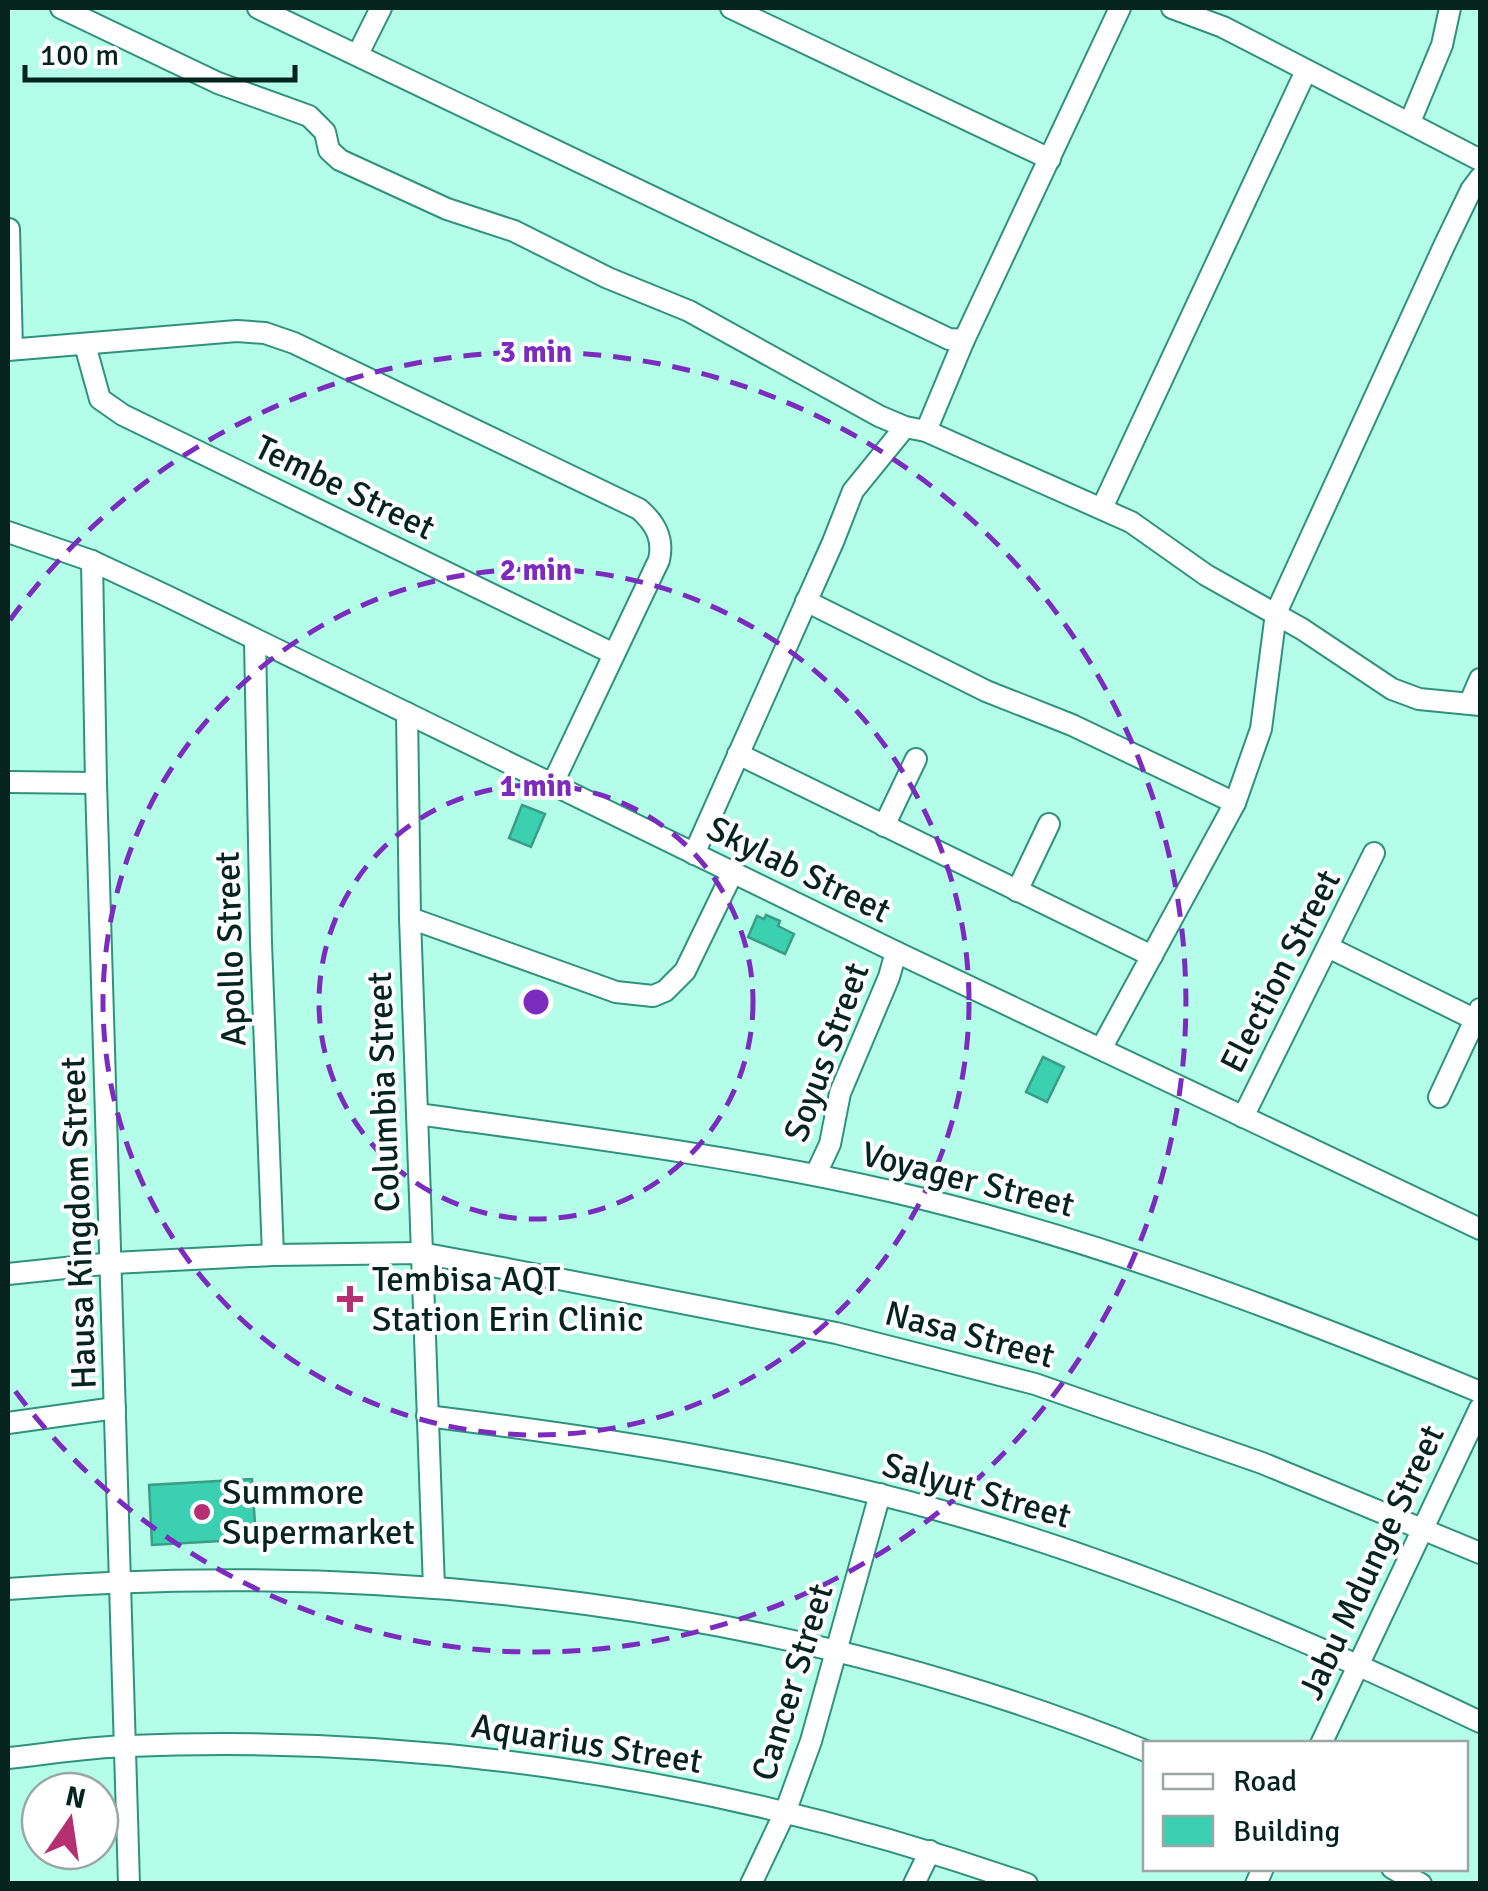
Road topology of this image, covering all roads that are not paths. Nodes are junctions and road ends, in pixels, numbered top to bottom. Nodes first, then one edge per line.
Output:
1 (61, 8) edge
2 (258, 8) edge
3 (380, 8) edge
4 (731, 8) edge
5 (1120, 8) edge
6 (1172, 8) edge
7 (1450, 8) edge
8 (358, 54) junction
9 (1305, 72) junction
10 (1410, 122) junction
11 (1050, 159) junction
12 (1480, 160) edge
13 (1480, 178) edge
14 (9, 229) edge
15 (964, 340) junction
16 (85, 345) junction
17 (10, 350) edge
18 (915, 429) junction
19 (1102, 508) junction
20 (8, 532) edge
21 (92, 561) junction
22 (806, 601) junction
23 (1276, 613) junction
24 (255, 640) junction
25 (614, 654) junction
26 (1480, 679) edge
27 (1475, 704) edge
28 (407, 713) junction
29 (738, 754) junction
30 (916, 759) dead end
31 (8, 782) edge
32 (96, 783) junction
33 (553, 783) junction
34 (1236, 803) junction
35 (1049, 824) dead end
36 (884, 826) junction
37 (1374, 853) dead end
38 (694, 854) junction
39 (733, 872) junction
40 (1017, 891) junction
41 (410, 918) junction
42 (1328, 947) junction
43 (896, 952) junction
44 (1152, 956) junction
45 (1479, 1016) edge
46 (1101, 1049) junction
47 (1438, 1097) dead end
48 (416, 1114) junction
49 (1243, 1117) junction
50 (816, 1174) junction
51 (1480, 1230) edge
52 (422, 1253) junction
53 (273, 1256) junction
54 (113, 1263) junction
55 (8, 1274) edge
56 (1480, 1392) edge
57 (115, 1408) junction
58 (1480, 1408) edge
59 (427, 1416) junction
60 (8, 1423) edge
61 (880, 1494) junction
62 (1424, 1527) junction
63 (1480, 1553) edge
64 (121, 1580) junction
65 (8, 1588) edge
66 (434, 1588) junction
67 (837, 1652) junction
68 (1359, 1664) junction
69 (1480, 1722) edge
70 (1322, 1741) edge
71 (125, 1746) junction
72 (1143, 1749) edge
73 (8, 1758) edge
74 (786, 1810) junction
75 (930, 1850) junction
76 (1398, 1871) edge
77 (129, 1884) edge
78 (751, 1884) edge
79 (914, 1884) edge
80 (1027, 1884) edge
81 (1422, 1884) edge

1 - 18 street
2 - 8 street
3 - 8 street
4 - 11 street
5 - 11 street
6 - 9 street
7 - 10 street
8 - 15 street
9 - 10 street
9 - 19 street
10 - 12 street
11 - 15 street
13 - 23 street
14 - 17 street
15 - 18 street
16 - 17 street
16 - 25 street, Tembe Street
16 - 25 street
18 - 19 street
18 - 22 street
19 - 23 street
20 - 21 street, Skylab Street
21 - 24 street, Skylab Street
21 - 32 street, Hausa Kingdom Street
22 - 29 street
22 - 34 street
23 - 27 street
23 - 34 street
24 - 28 street, Skylab Street
24 - 53 street, Apollo Street
25 - 33 street
26 - 27 street
28 - 33 street, Skylab Street
28 - 41 street, Columbia Street
29 - 36 street
29 - 38 street
30 - 36 street
31 - 32 street
32 - 54 street, Hausa Kingdom Street
33 - 38 street, Skylab Street
34 - 44 street
35 - 40 street
36 - 40 street
37 - 42 street, Election Street
38 - 39 street, Skylab Street
39 - 41 street
39 - 43 street, Skylab Street
40 - 44 street
41 - 48 street, Columbia Street
42 - 45 street
42 - 49 street, Election Street
43 - 46 street, Skylab Street
43 - 50 street, Soyus Street
44 - 46 street
45 - 47 street
46 - 49 street, Skylab Street
48 - 50 street, Voyager Street
48 - 52 street, Columbia Street
49 - 51 street, Skylab Street
50 - 56 street, Voyager Street
52 - 53 street, Nasa Street
52 - 59 street, Columbia Street
52 - 62 street, Nasa Street
53 - 54 street, Nasa Street
54 - 55 street, Nasa Street
54 - 57 street, Hausa Kingdom Street
57 - 60 street
57 - 64 street, Hausa Kingdom Street
58 - 62 street, Jabu Mdunge Street
59 - 61 street, Salyut Street
59 - 66 street, Columbia Street
61 - 67 street, Cancer Street
61 - 68 street, Salyut Street
62 - 63 street, Nasa Street
62 - 68 street, Jabu Mdunge Street
64 - 65 street
64 - 66 street
64 - 71 street, Hausa Kingdom Street
66 - 67 street
67 - 72 street
67 - 74 street, Cancer Street
68 - 69 street, Salyut Street
68 - 70 street, Jabu Mdunge Street
71 - 73 street, Aquarius Street
71 - 74 street, Aquarius Street
71 - 77 street, Hausa Kingdom Street
74 - 75 street, Aquarius Street
74 - 78 street, Cancer Street
75 - 79 street
75 - 80 street, Aquarius Street
76 - 81 street

